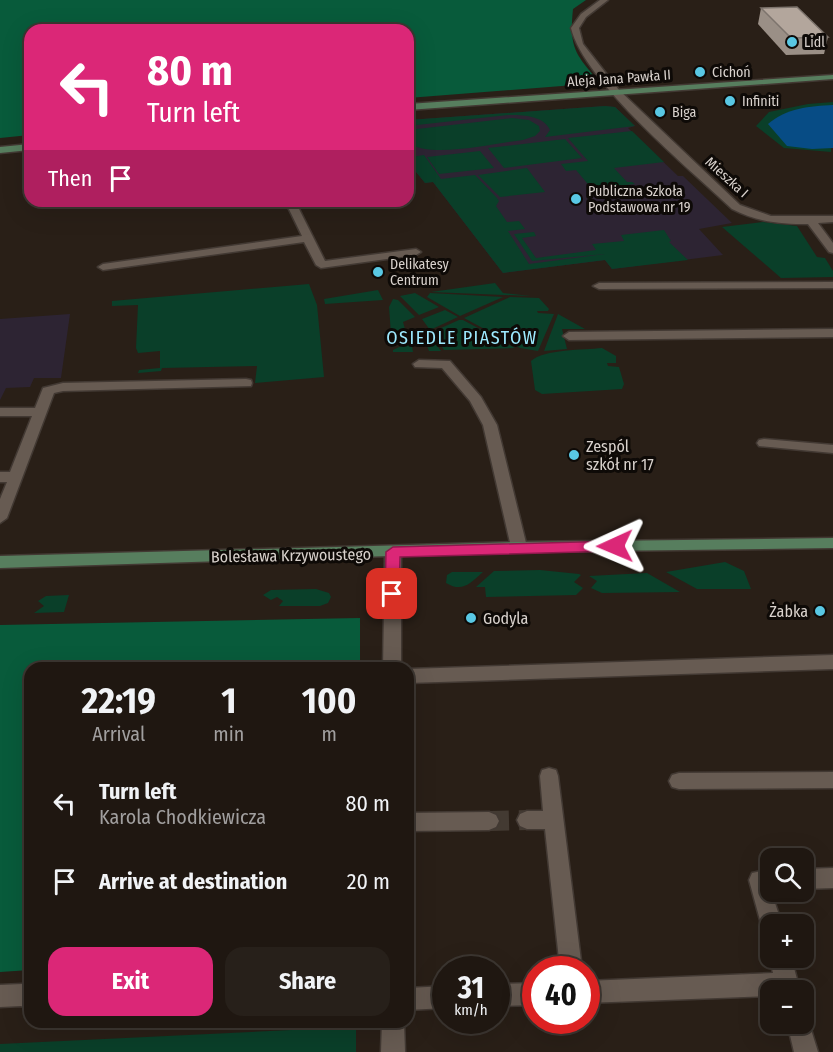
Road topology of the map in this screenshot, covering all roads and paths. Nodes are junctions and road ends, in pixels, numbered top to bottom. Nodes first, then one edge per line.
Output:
1 (605, 0) edge
2 (833, 76) edge
3 (615, 92) junction
4 (414, 107) edge
5 (24, 148) edge
6 (0, 150) edge
7 (293, 207) edge
8 (833, 219) edge
9 (811, 220) junction
10 (308, 238) junction
11 (833, 250) edge
12 (416, 252) dead end
13 (103, 267) dead end
14 (833, 285) edge
15 (599, 286) dead end
16 (833, 333) edge
17 (569, 336) dead end
18 (419, 364) dead end
19 (246, 383) dead end
20 (0, 412) edge
21 (41, 412) junction
22 (764, 443) dead end
23 (833, 449) edge
24 (0, 477) edge
25 (16, 477) junction
26 (0, 518) edge
27 (833, 543) edge
28 (519, 547) junction
29 (393, 552) junction
30 (0, 562) edge
31 (392, 662) edge
32 (833, 662) edge
33 (414, 676) edge
34 (549, 776) dead end
35 (833, 780) edge
36 (680, 781) dead end
37 (526, 820) tunnel mouth
38 (554, 820) junction
39 (489, 821) tunnel mouth
40 (414, 822) edge
41 (833, 878) edge
42 (814, 879) edge
43 (570, 956) edge
44 (760, 988) edge
45 (600, 992) edge
46 (0, 996) edge
47 (24, 996) edge
48 (432, 998) edge
49 (414, 999) edge
50 (393, 1028) edge
51 (801, 1034) edge
52 (393, 1052) edge
53 (806, 1052) edge

1 - 3 street, Mieszka I
2 - 3 main road, Aleja Jana Pawła II
3 - 4 main road, Aleja Jana Pawła II
3 - 9 street, Mieszka I
5 - 6 main road
7 - 10 street
8 - 9 street, Mieszka I
9 - 11 street
10 - 12 street
10 - 13 street
14 - 15 street
16 - 17 street
18 - 28 street
19 - 21 street
20 - 21 street
21 - 25 street
22 - 23 street
24 - 25 street
25 - 26 street
27 - 28 main road, Bolesława Krzywoustego
28 - 29 main road, Bolesława Krzywoustego
29 - 30 main road, Bolesława Krzywoustego
29 - 31 street
32 - 33 street
34 - 38 street
35 - 36 street
37 - 38 street
38 - 43 street
39 - 40 street
41 - 42 street
44 - 45 street
46 - 47 street
48 - 49 street
50 - 52 street
51 - 53 street

